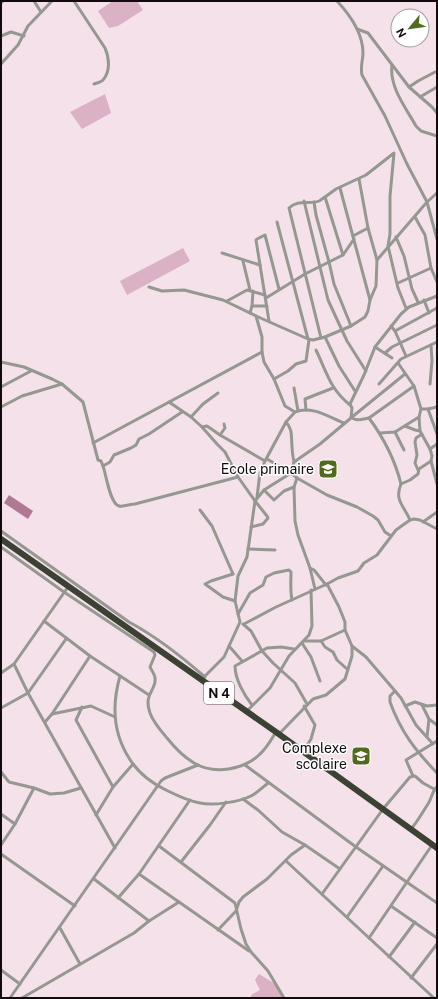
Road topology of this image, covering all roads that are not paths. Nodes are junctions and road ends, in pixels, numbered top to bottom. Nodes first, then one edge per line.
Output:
1 (34, 1) edge
2 (52, 1) edge
3 (74, 1) edge
4 (337, 1) edge
5 (41, 12) junction
6 (357, 29) junction
7 (1, 36) edge
8 (24, 36) junction
9 (1, 64) edge
10 (392, 65) junction
11 (435, 72) dead end
12 (94, 84) dead end
13 (409, 87) junction
14 (437, 87) edge
15 (420, 97) junction
16 (437, 104) edge
17 (432, 107) junction
18 (437, 114) edge
19 (437, 136) edge
20 (398, 146) junction
21 (394, 153) junction
22 (359, 178) junction
23 (340, 188) junction
24 (437, 193) edge
25 (325, 197) junction
26 (304, 202) junction
27 (314, 202) junction
28 (427, 202) junction
29 (415, 217) junction
30 (277, 222) dead end
31 (368, 228) junction
32 (353, 237) junction
33 (396, 237) junction
34 (437, 239) edge
35 (388, 246) junction
36 (222, 253) dead end
37 (342, 255) junction
38 (377, 260) junction
39 (243, 261) junction
40 (329, 262) junction
41 (260, 265) junction
42 (319, 266) junction
43 (432, 268) junction
44 (305, 274) junction
45 (409, 278) junction
46 (293, 281) junction
47 (437, 282) edge
48 (398, 283) junction
49 (149, 287) dead end
50 (279, 289) junction
51 (251, 290) junction
52 (437, 296) edge
53 (265, 297) junction
54 (370, 300) junction
55 (424, 300) junction
56 (226, 301) junction
57 (418, 302) junction
58 (252, 306) junction
59 (267, 306) junction
60 (406, 308) junction
61 (437, 308) edge
62 (250, 313) junction
63 (429, 313) junction
64 (256, 316) junction
65 (269, 321) junction
66 (437, 325) edge
67 (351, 326) junction
68 (391, 326) junction
69 (341, 330) junction
70 (395, 331) junction
71 (323, 338) junction
72 (308, 339) junction
73 (437, 342) edge
74 (400, 343) junction
75 (431, 345) junction
76 (375, 347) junction
77 (316, 350) dead end
78 (262, 352) junction
79 (385, 353) junction
80 (406, 356) junction
81 (392, 358) dead end
82 (2, 362) edge
83 (398, 362) junction
84 (1, 367) edge
85 (32, 371) junction
86 (366, 371) junction
87 (405, 374) junction
88 (274, 379) junction
89 (62, 384) junction
90 (378, 384) dead end
91 (430, 384) dead end
92 (414, 386) junction
93 (1, 387) edge
94 (294, 388) dead end
95 (333, 388) junction
96 (355, 391) junction
97 (218, 393) dead end
98 (169, 402) junction
99 (350, 405) junction
100 (1, 407) edge
101 (437, 407) edge
102 (421, 409) junction
103 (428, 409) junction
104 (306, 410) junction
105 (182, 412) junction
106 (296, 412) junction
107 (191, 417) junction
108 (351, 417) junction
109 (419, 417) junction
110 (369, 418) junction
111 (286, 422) junction
112 (344, 423) junction
113 (224, 424) dead end
114 (406, 426) junction
115 (202, 427) junction
116 (420, 430) junction
117 (395, 432) junction
118 (380, 433) junction
119 (422, 434) junction
120 (437, 434) edge
121 (220, 435) junction
122 (93, 443) junction
123 (437, 444) edge
124 (430, 449) junction
125 (404, 450) dead end
126 (266, 460) junction
127 (431, 461) junction
128 (294, 462) junction
129 (103, 466) junction
130 (418, 471) junction
131 (290, 473) junction
132 (238, 477) junction
133 (297, 478) junction
134 (401, 484) junction
135 (437, 484) edge
136 (294, 487) junction
137 (264, 490) junction
138 (255, 500) junction
139 (200, 510) dead end
140 (437, 512) edge
141 (410, 520) junction
142 (423, 522) junction
143 (251, 527) junction
144 (437, 529) edge
145 (1, 531) edge
146 (391, 536) junction
147 (1, 539) edge
148 (1, 547) edge
149 (248, 549) junction
150 (275, 550) dead end
151 (310, 568) junction
152 (232, 574) junction
153 (238, 576) junction
154 (327, 584) junction
155 (68, 586) junction
156 (313, 590) junction
157 (64, 592) junction
158 (292, 600) junction
159 (235, 601) junction
160 (238, 614) junction
161 (44, 621) junction
162 (242, 623) junction
163 (345, 630) junction
164 (66, 639) junction
165 (322, 641) junction
166 (303, 642) junction
167 (229, 646) junction
168 (352, 646) junction
169 (294, 649) junction
170 (262, 651) junction
171 (90, 656) junction
172 (242, 661) junction
173 (14, 664) junction
174 (347, 669) junction
175 (280, 670) junction
176 (1, 673) edge
177 (120, 676) junction
178 (203, 679) junction
179 (320, 680) dead end
180 (395, 691) junction
181 (28, 693) junction
182 (149, 695) junction
183 (437, 704) edge
184 (252, 705) junction
185 (306, 705) junction
186 (422, 705) junction
187 (406, 706) junction
188 (82, 707) junction
189 (1, 708) edge
190 (246, 712) junction
191 (52, 714) junction
192 (115, 717) junction
193 (429, 719) junction
194 (45, 722) junction
195 (437, 726) edge
196 (277, 733) junction
197 (427, 737) junction
198 (437, 741) edge
199 (433, 744) junction
200 (303, 752) junction
201 (417, 753) junction
202 (133, 764) junction
203 (198, 765) junction
204 (245, 765) junction
205 (1, 772) edge
206 (437, 773) edge
207 (413, 776) junction
208 (268, 784) junction
209 (158, 786) junction
210 (113, 787) junction
211 (34, 788) junction
212 (81, 788) junction
213 (435, 788) edge
214 (243, 799) junction
215 (190, 800) junction
216 (226, 802) junction
217 (383, 809) junction
218 (1, 814) edge
219 (96, 815) junction
220 (15, 824) junction
221 (411, 829) junction
222 (1, 845) edge
223 (305, 845) junction
224 (159, 846) junction
225 (435, 846) edge
226 (356, 847) junction
227 (115, 848) junction
228 (1, 854) edge
229 (286, 861) junction
230 (181, 862) junction
231 (383, 866) junction
232 (340, 869) junction
233 (139, 874) junction
234 (94, 879) junction
235 (407, 882) junction
236 (322, 894) junction
237 (118, 898) junction
238 (179, 902) junction
239 (437, 903) edge
240 (75, 906) junction
241 (391, 906) junction
242 (236, 911) junction
243 (347, 917) junction
244 (149, 921) junction
245 (415, 922) junction
246 (60, 928) junction
247 (218, 930) junction
248 (369, 938) junction
249 (437, 938) edge
250 (437, 944) edge
251 (251, 952) junction
252 (389, 957) junction
253 (80, 964) junction
254 (1, 970) edge
255 (411, 978) junction
256 (20, 984) junction
257 (435, 997) edge
258 (10, 998) edge
259 (22, 998) edge
260 (284, 998) edge

1 - 5 street
2 - 5 street
3 - 12 street
4 - 6 street
5 - 8 street
6 - 10 street
6 - 20 street
7 - 8 street
8 - 9 street
10 - 13 street
10 - 19 street
11 - 13 street
13 - 15 street
14 - 15 street
15 - 17 street
16 - 17 street
17 - 18 street
20 - 21 street
20 - 28 street
21 - 22 street
21 - 35 street
22 - 23 street
22 - 31 street
23 - 25 street
23 - 32 street
24 - 28 street
25 - 27 street
25 - 37 street
26 - 27 street
26 - 42 street
26 - 44 street
27 - 40 street
28 - 29 street
28 - 34 street
29 - 33 street
29 - 43 street
30 - 46 street
31 - 32 street
31 - 38 street
32 - 37 street
32 - 54 street
33 - 35 street
33 - 45 street
35 - 38 street
35 - 48 street
36 - 39 street
37 - 40 street
38 - 54 street
39 - 41 street
39 - 51 street
40 - 42 street
40 - 67 street
41 - 50 street
41 - 53 street
42 - 44 street
42 - 69 street
43 - 45 street
43 - 47 street
44 - 46 street
44 - 71 street
45 - 48 street
45 - 57 street
46 - 50 street
46 - 72 street
48 - 60 street
49 - 56 street
50 - 53 street
51 - 53 street
51 - 56 street
51 - 58 street
52 - 55 street
53 - 59 street
54 - 67 street
55 - 57 street
55 - 63 street
56 - 62 street
57 - 60 street
58 - 59 street
58 - 62 street
59 - 65 street
60 - 68 street
61 - 63 street
62 - 64 street
63 - 70 street
64 - 65 street
64 - 78 street
65 - 72 street
66 - 74 street
67 - 69 street
68 - 70 street
68 - 76 street
69 - 71 street
69 - 86 street
70 - 74 street
71 - 72 street
71 - 96 street
72 - 88 street
73 - 75 street
74 - 79 street
74 - 80 street
75 - 80 street
75 - 91 street
76 - 79 street
76 - 86 street
77 - 95 street
78 - 88 street
78 - 98 street
79 - 81 street
80 - 83 street
82 - 84 street
82 - 85 street
83 - 87 street
83 - 90 street
85 - 89 street
85 - 93 street
86 - 96 street
87 - 92 street
87 - 108 street
88 - 106 street
89 - 100 street
89 - 122 street
92 - 102 street
92 - 110 street
94 - 106 street
95 - 99 street
95 - 104 street
96 - 99 street
97 - 107 street
98 - 105 street
98 - 122 street
99 - 108 street
101 - 103 street
102 - 103 street
102 - 109 street
103 - 120 street
104 - 106 street
104 - 112 street
105 - 107 street
105 - 129 street
106 - 111 street
107 - 115 street
108 - 110 street
108 - 112 street
109 - 114 street
109 - 116 street
110 - 118 street
111 - 126 street
111 - 128 street
112 - 128 street
113 - 121 street
114 - 116 street
114 - 117 street
115 - 121 street
115 - 132 street
116 - 119 street
117 - 118 street
117 - 125 street
118 - 134 street
119 - 124 street
119 - 130 street
121 - 126 street
122 - 129 street
123 - 124 street
124 - 127 street
126 - 131 street
126 - 138 street
127 - 130 street
127 - 135 street
128 - 131 street
129 - 132 street
130 - 134 street
131 - 133 street
131 - 137 street
132 - 138 street
133 - 136 street
133 - 146 street
134 - 141 street
136 - 137 street
136 - 151 street
137 - 138 street
138 - 143 street
138 - 143 street
139 - 152 street
140 - 142 street
141 - 142 street
141 - 146 street
142 - 144 street
143 - 149 street
145 - 178 street
146 - 154 street
147 - 155 highway, N 4
148 - 157 street
149 - 150 street
149 - 153 street
151 - 154 street
151 - 156 street
152 - 153 street
152 - 159 street
153 - 159 street
154 - 156 street
154 - 163 street
155 - 157 street
155 - 178 highway, N 4
156 - 158 street
156 - 166 street
157 - 161 street
157 - 182 street
158 - 160 street
158 - 162 street
159 - 160 street
160 - 162 street
161 - 164 street
161 - 173 street
162 - 167 street
162 - 170 street
163 - 165 street
163 - 168 street
164 - 171 street
164 - 181 street
165 - 166 street
165 - 174 street
166 - 169 street
166 - 179 street
167 - 172 street
167 - 178 street
168 - 174 street
168 - 180 street
169 - 170 street
169 - 175 street
170 - 172 street
170 - 175 street
171 - 177 street
171 - 191 street
172 - 184 street
173 - 176 street
173 - 181 street
174 - 185 street
175 - 184 street
175 - 185 street
177 - 182 street
177 - 192 street
178 - 190 highway, N 4
180 - 187 street
180 - 201 street
181 - 189 street
181 - 194 street
182 - 203 street
183 - 186 street
184 - 190 street
185 - 196 street
185 - 200 street
186 - 187 street
186 - 193 street
187 - 197 street
188 - 191 street
188 - 192 street
188 - 210 street
190 - 196 highway, N 4
191 - 194 street
192 - 202 street
193 - 195 street
193 - 197 street
194 - 212 street
196 - 200 highway, N 4
196 - 204 street
197 - 199 street
198 - 199 street
199 - 201 street
200 - 217 highway, N 4
201 - 206 street
201 - 207 street
202 - 209 street
202 - 210 street
203 - 204 street
203 - 209 street
204 - 208 street
205 - 211 street
207 - 213 street
207 - 217 street
208 - 214 street
208 - 226 street
209 - 215 street
209 - 227 street
210 - 219 street
211 - 212 street
211 - 220 street
212 - 219 street
213 - 221 street
214 - 216 street
214 - 223 street
215 - 216 street
215 - 224 street
216 - 230 street
217 - 221 highway, N 4
217 - 226 street
218 - 220 street
219 - 227 street
220 - 222 street
221 - 225 highway, N 4
223 - 229 street
223 - 232 street
224 - 230 street
224 - 233 street
225 - 235 street
226 - 231 street
226 - 232 street
227 - 234 street
228 - 240 street
229 - 236 street
229 - 242 street
230 - 242 street
231 - 235 street
231 - 243 street
232 - 236 street
233 - 237 street
233 - 238 street
234 - 237 street
234 - 240 street
235 - 239 street
235 - 241 street
236 - 243 street
237 - 244 street
238 - 244 street
238 - 247 street
240 - 246 street
241 - 245 street
241 - 248 street
242 - 247 street
242 - 251 street
243 - 248 street
244 - 253 street
245 - 249 street
245 - 252 street
246 - 253 street
246 - 256 street
247 - 251 street
248 - 252 street
250 - 255 street
251 - 260 street
252 - 255 street
253 - 259 street
254 - 256 street
255 - 257 street
256 - 258 street

